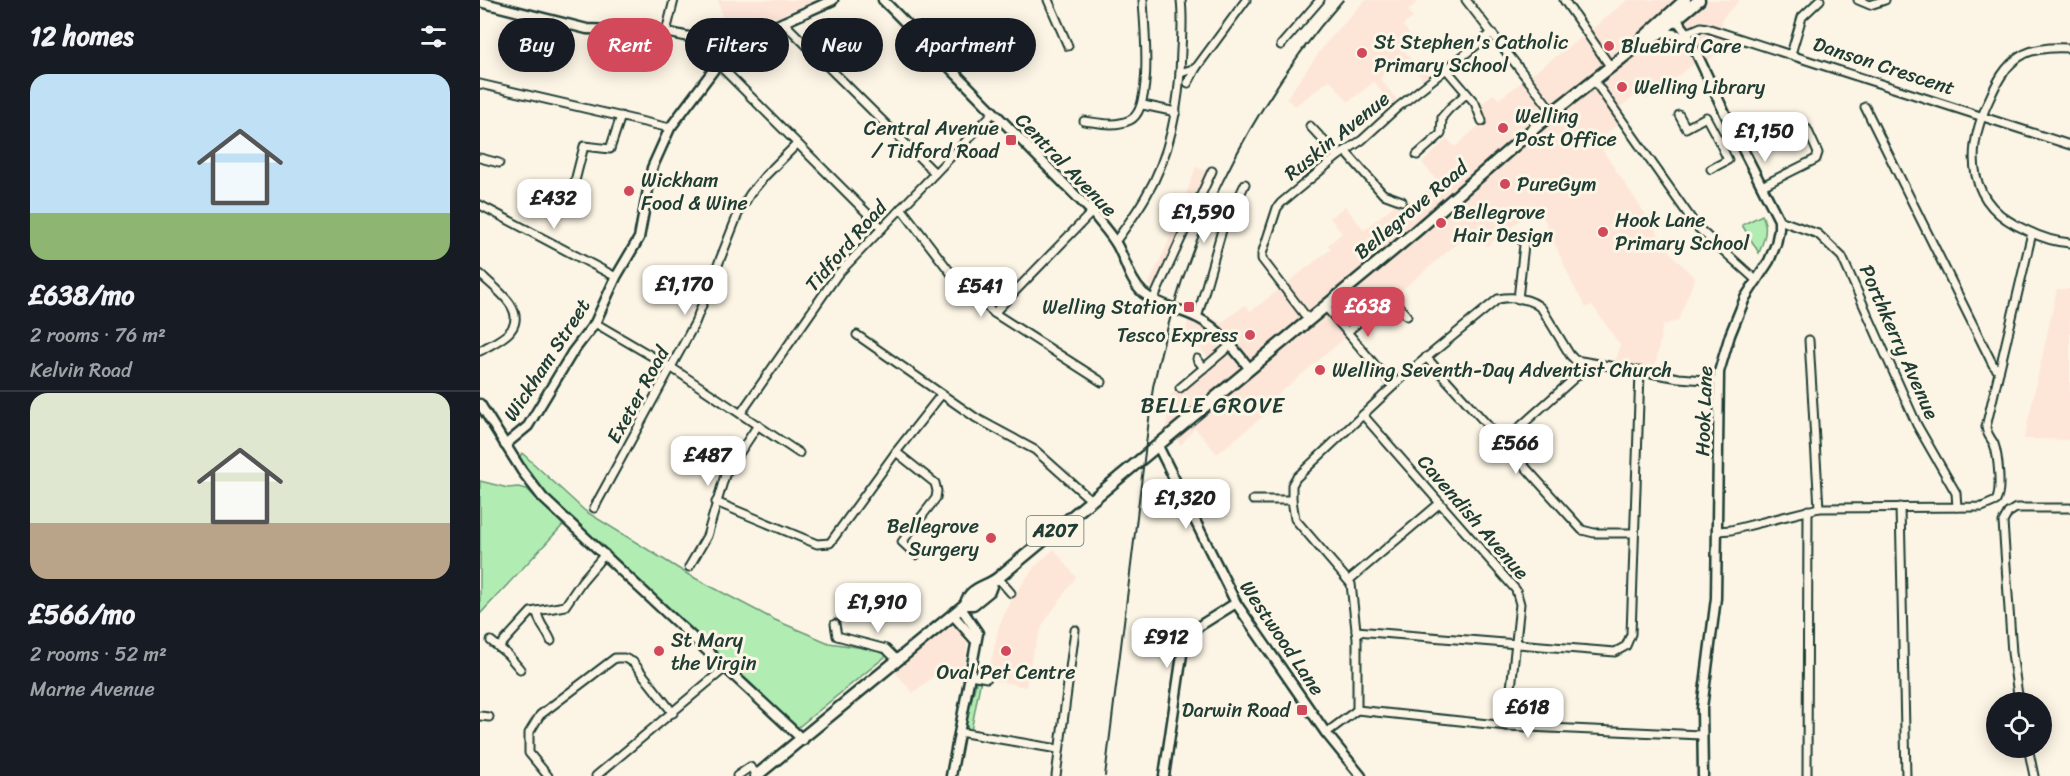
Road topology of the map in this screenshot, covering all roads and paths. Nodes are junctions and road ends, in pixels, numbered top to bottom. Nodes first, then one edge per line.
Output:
1 (674, 0) edge
2 (832, 0) edge
3 (883, 0) edge
4 (1048, 0) edge
5 (1143, 0) edge
6 (1181, 0) edge
7 (1246, 0) edge
8 (1320, 0) edge
9 (1466, 0) edge
10 (1685, 0) edge
11 (1699, 0) edge
12 (1820, 0) edge
13 (1858, 0) edge
14 (1885, 0) edge
15 (1565, 1) edge
16 (480, 2) edge
17 (670, 18) edge
18 (900, 18) edge
19 (789, 19) edge
20 (1677, 20) junction
21 (789, 28) edge
22 (587, 29) edge
23 (1660, 29) junction
24 (1492, 33) junction
25 (1687, 33) junction
26 (1692, 44) junction
27 (1281, 45) dead end
28 (1068, 46) dead end
29 (2070, 48) edge
30 (1791, 54) junction
31 (1611, 66) junction
32 (1196, 68) junction
33 (1446, 69) junction
34 (712, 72) edge
35 (726, 72) edge
36 (953, 72) edge
37 (1180, 73) junction
38 (1593, 79) junction
39 (480, 84) edge
40 (1466, 93) junction
41 (1143, 105) junction
42 (1865, 107) dead end
43 (1177, 110) junction
44 (1552, 112) junction
45 (993, 113) junction
46 (1679, 114) dead end
47 (1983, 116) junction
48 (621, 117) junction
49 (1084, 121) dead end
50 (1482, 121) dead end
51 (1310, 126) dead end
52 (670, 128) junction
53 (1807, 129) dead end
54 (1736, 135) junction
55 (1720, 142) junction
56 (797, 144) junction
57 (2070, 145) edge
58 (1345, 151) junction
59 (1417, 155) dead end
60 (1338, 156) junction
61 (480, 158) edge
62 (499, 163) dead end
63 (1711, 169) dead end
64 (1212, 171) dead end
65 (935, 173) junction
66 (575, 182) dead end
67 (1245, 184) dead end
68 (1762, 186) junction
69 (1402, 201) dead end
70 (480, 205) edge
71 (901, 208) junction
72 (1092, 212) junction
73 (1779, 220) junction
74 (882, 228) junction
75 (2032, 233) junction
76 (1520, 237) dead end
77 (1115, 242) junction
78 (2070, 243) edge
79 (480, 274) edge
80 (616, 277) junction
81 (1757, 281) junction
82 (1518, 299) junction
83 (1153, 300) junction
84 (1324, 306) junction
85 (994, 313) junction
86 (1407, 316) dead end
87 (1197, 318) junction
88 (1308, 319) junction
89 (595, 323) junction
90 (1347, 332) junction
91 (857, 335) dead end
92 (1809, 340) dead end
93 (1231, 345) junction
94 (480, 351) edge
95 (1426, 357) junction
96 (1197, 359) dead end
97 (1585, 363) junction
98 (672, 368) junction
99 (1204, 368) junction
100 (1250, 369) junction
101 (1640, 372) junction
102 (1999, 372) junction
103 (1718, 381) junction
104 (1102, 382) dead end
105 (1393, 386) junction
106 (1180, 388) dead end
107 (941, 395) junction
108 (480, 405) edge
109 (741, 413) junction
110 (1363, 415) junction
111 (758, 425) junction
112 (1503, 442) junction
113 (505, 445) junction
114 (1158, 446) junction
115 (896, 452) junction
116 (799, 453) dead end
117 (1253, 500) dead end
118 (1292, 500) junction
119 (1092, 501) junction
120 (716, 502) junction
121 (1440, 502) junction
122 (1900, 507) junction
123 (1957, 507) junction
124 (594, 508) dead end
125 (1819, 508) junction
126 (2070, 508) edge
127 (1808, 510) junction
128 (1718, 531) junction
129 (1633, 533) junction
130 (605, 554) junction
131 (916, 555) dead end
132 (689, 567) dead end
133 (995, 580) junction
134 (1349, 580) junction
135 (1011, 593) dead end
136 (1236, 603) junction
137 (960, 609) junction
138 (537, 611) junction
139 (835, 624) dead end
140 (1075, 630) dead end
141 (1356, 631) junction
142 (491, 641) dead end
143 (551, 641) dead end
144 (1514, 643) junction
145 (499, 647) junction
146 (898, 661) junction
147 (725, 668) junction
148 (520, 669) dead end
149 (970, 675) junction
150 (987, 678) dead end
151 (2018, 692) edge
152 (1357, 710) junction
153 (673, 712) junction
154 (480, 716) edge
155 (489, 717) dead end
156 (1507, 726) junction
157 (959, 732) junction
158 (1326, 733) junction
159 (1701, 735) junction
160 (803, 740) junction
161 (1058, 749) junction
162 (2030, 758) edge
163 (757, 775) edge
164 (548, 776) edge
165 (596, 776) edge
166 (737, 776) edge
167 (951, 776) edge
168 (1056, 776) edge
169 (1164, 776) edge
170 (1361, 776) edge
171 (1703, 776) edge
172 (1807, 776) edge
173 (1906, 776) edge
174 (2034, 776) edge

1 - 17 street
2 - 19 street, Wickham Street
3 - 18 street, Central Avenue
4 - 28 street
5 - 41 street
6 - 37 street
7 - 32 street
8 - 27 street
9 - 24 street
10 - 23 main road, A207
11 - 20 main road, A207
12 - 30 street
13 - 14 street
15 - 31 street
16 - 22 street
20 - 23 main road, A207
20 - 25 street
21 - 65 street
23 - 26 street
23 - 31 main road, Bellegrove Road / A207
24 - 33 street, Ruskin Avenue
24 - 44 street
25 - 26 street
25 - 30 street, Danson Crescent
26 - 54 street
29 - 47 street
30 - 47 street, Danson Crescent
31 - 38 main road, Bellegrove Road / A207
32 - 37 street
32 - 43 street
33 - 40 street
33 - 58 street, Ruskin Avenue
34 - 52 street, Wickham Street
35 - 56 street
36 - 45 street, Central Avenue
37 - 43 street
38 - 44 main road, Bellegrove Road / A207
38 - 81 street
39 - 48 street
40 - 50 street
40 - 59 street
41 - 43 street
41 - 49 street
42 - 102 street
43 - 77 street
44 - 84 main road, Bellegrove Road / A207
45 - 65 street, Tidford Road
45 - 72 street, Central Avenue
46 - 55 street
47 - 57 street, Danson Crescent
47 - 75 street
48 - 52 street
48 - 66 street
51 - 60 street
52 - 80 street, Wickham Street
53 - 68 street
54 - 55 street
54 - 68 street
55 - 63 street
56 - 74 street
56 - 98 street, Exeter Road
58 - 60 street, Ruskin Avenue
58 - 69 street
60 - 88 street, Ruskin Avenue
61 - 62 street
64 - 83 street
65 - 71 street, Tidford Road
67 - 87 street
68 - 73 street
70 - 80 street
71 - 74 street, Tidford Road
71 - 85 street
72 - 77 street, Central Avenue
72 - 85 street
73 - 81 street, Hook Lane
73 - 123 street, Porthkerry Avenue
74 - 109 street, Tidford Road
75 - 78 street
75 - 102 street
76 - 82 street
77 - 83 street, Central Avenue
79 - 94 street
80 - 89 street, Wickham Street
81 - 103 street, Hook Lane
82 - 95 street
82 - 97 street
83 - 87 street, Central Avenue
84 - 88 main road, Bellegrove Road / A207
84 - 90 street
85 - 104 street
86 - 90 street
87 - 93 street, Central Avenue
88 - 100 main road, Bellegrove Road / A207
89 - 98 street
89 - 113 street, Wickham Street
90 - 105 street
91 - 107 street
92 - 125 street
93 - 99 street
93 - 100 street, Central Avenue
95 - 105 street
95 - 112 street
96 - 99 street
97 - 101 street
97 - 112 street
98 - 109 street
98 - 124 street, Exeter Road
99 - 106 street
100 - 114 main road, Bellegrove Road / A207
101 - 103 street
101 - 129 street
102 - 123 street
103 - 128 street, Hook Lane
105 - 110 street
107 - 115 street
107 - 119 street
108 - 113 street
109 - 111 street
110 - 118 street
110 - 121 street, Cavendish Avenue
111 - 116 street
111 - 120 street
112 - 129 street
113 - 130 street, Wickham Street
114 - 119 main road, Bellegrove Road / A207
114 - 136 street, Westwood Lane
115 - 120 street
115 - 131 street
117 - 118 street
118 - 134 street
119 - 133 main road, Bellegrove Road / A207
120 - 132 street
121 - 134 street
121 - 144 street, Cavendish Avenue
122 - 123 street
122 - 125 street
122 - 173 street
125 - 127 street
126 - 151 street
127 - 128 street
127 - 172 street
128 - 159 street, Hook Lane
129 - 144 street
130 - 138 street
130 - 147 street, Wickham Street
133 - 135 street
133 - 137 main road, Bellegrove Road / A207
134 - 141 street
136 - 158 street, Westwood Lane
136 - 169 street
137 - 146 main road, Bellegrove Road / A207
137 - 149 street
138 - 143 street
138 - 145 street
139 - 146 street
140 - 161 street
141 - 144 street
141 - 152 street
142 - 145 street
144 - 156 street, Cavendish Avenue
145 - 148 street
146 - 160 main road, Bellegrove Road / A207
147 - 153 street
147 - 160 street, Wickham Street
149 - 150 street
149 - 157 street
152 - 156 street
152 - 158 street
153 - 164 street
153 - 165 street
154 - 155 street
156 - 159 street
157 - 161 street
157 - 167 street
158 - 170 street, Westwood Lane
159 - 171 street, Hook Lane
160 - 163 main road, Bellegrove Road / A207
161 - 168 street
162 - 174 street
163 - 166 street

